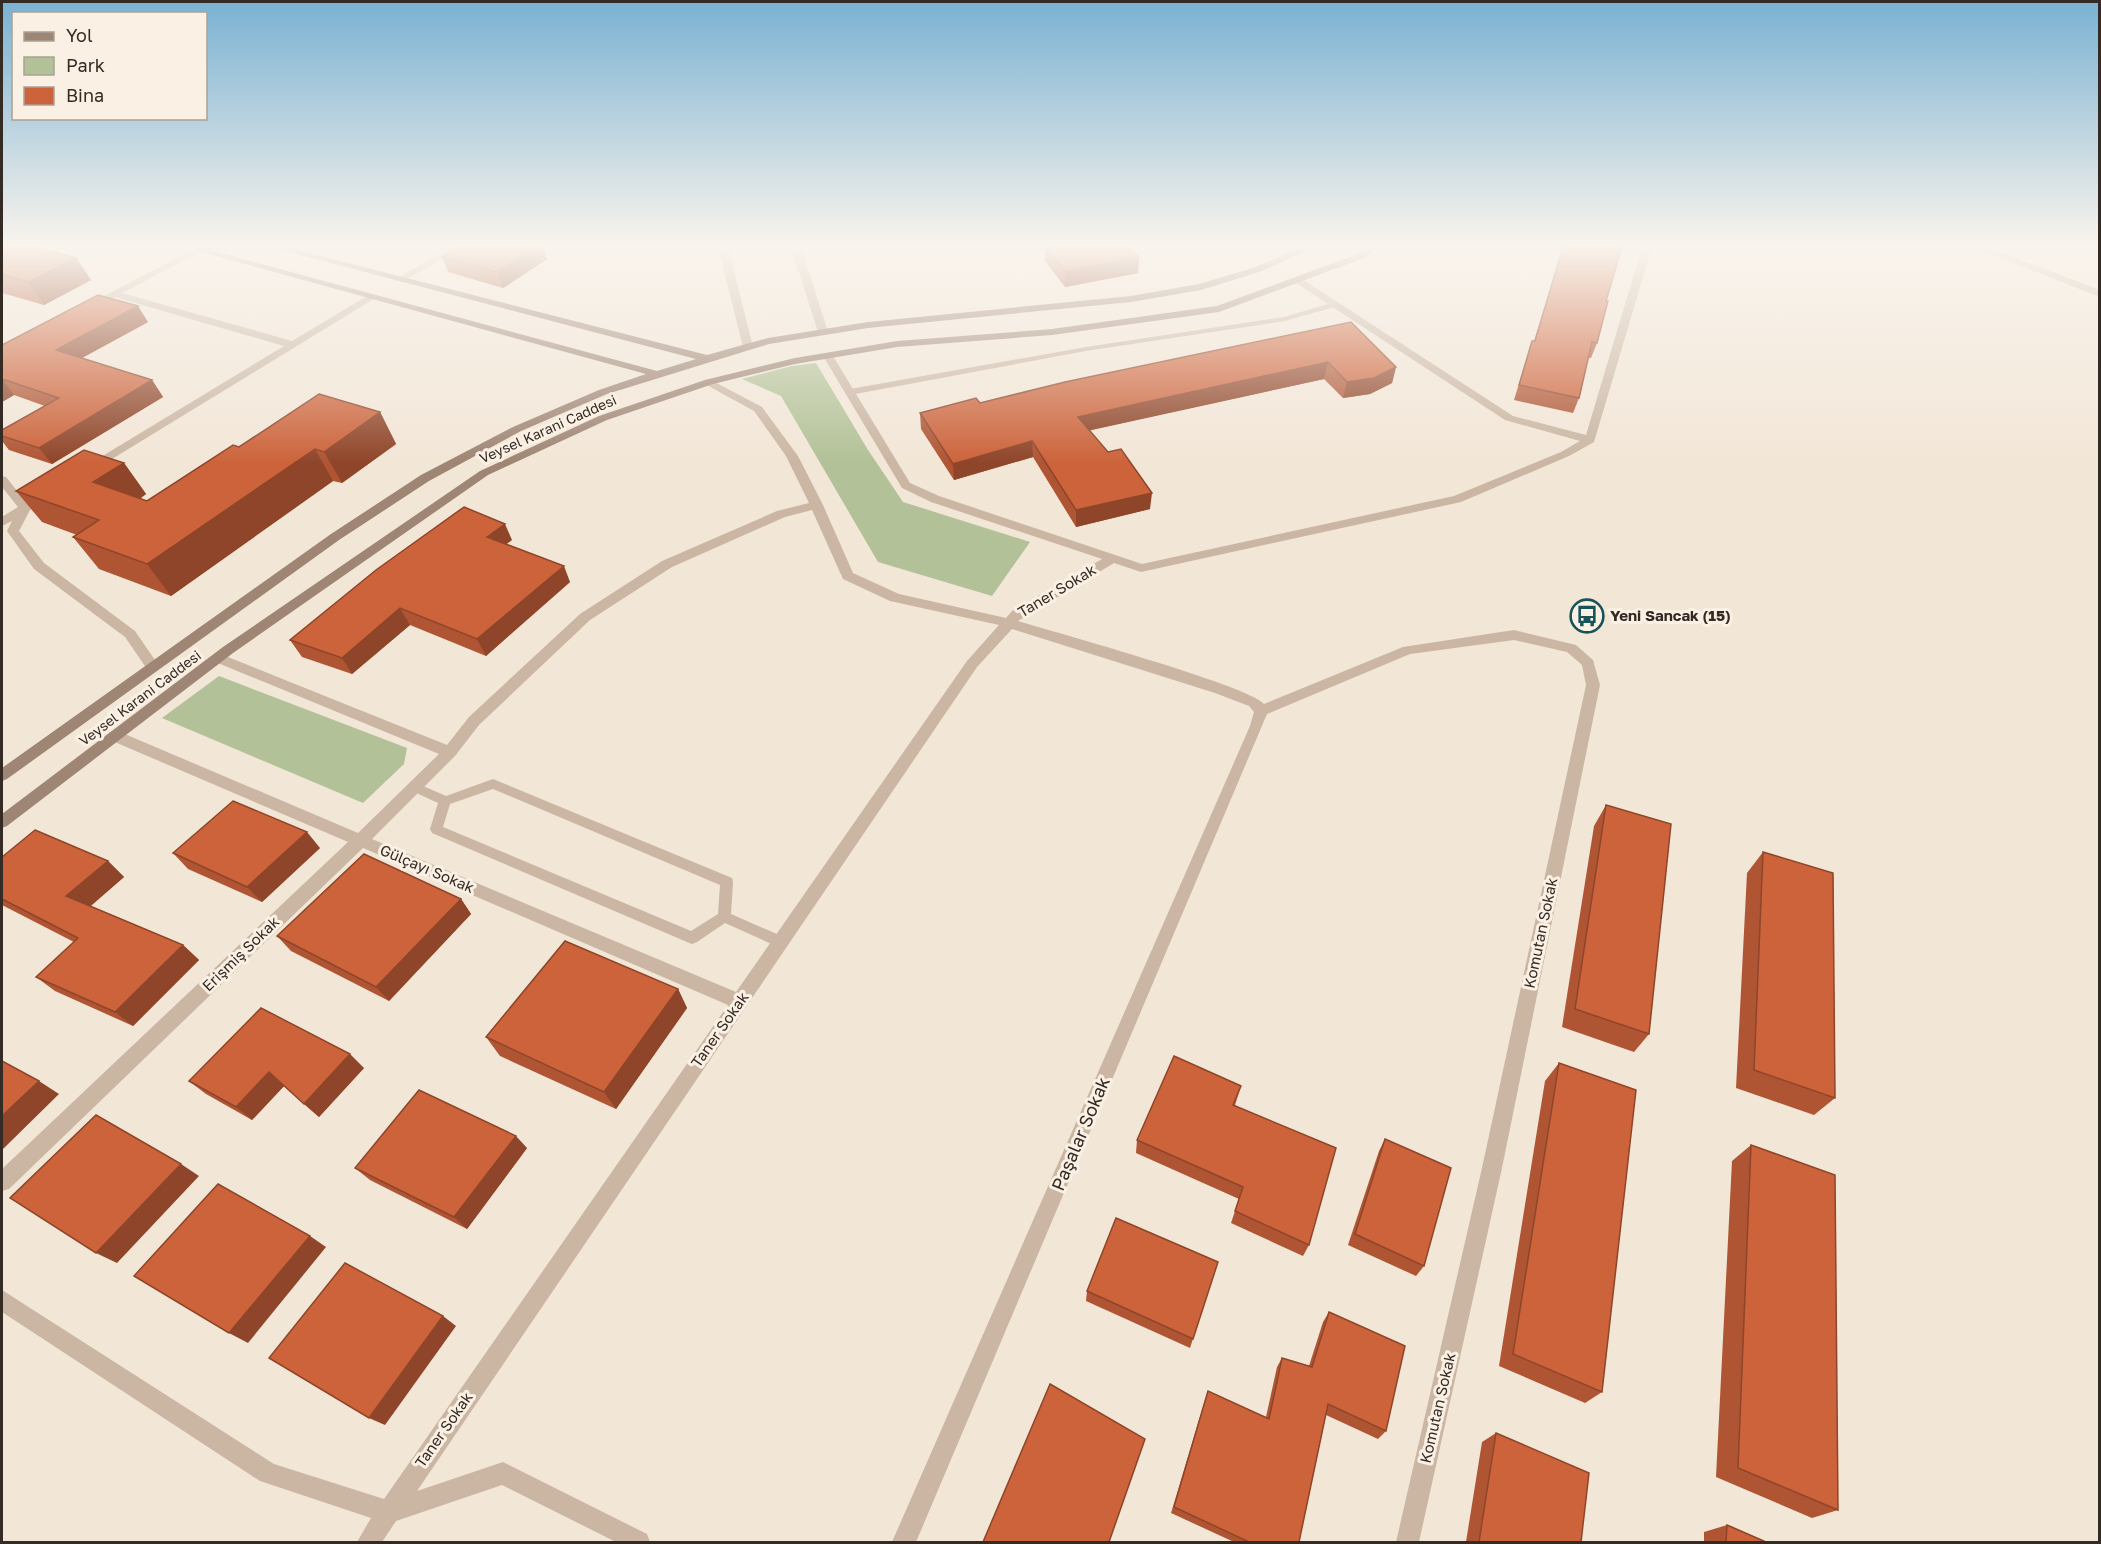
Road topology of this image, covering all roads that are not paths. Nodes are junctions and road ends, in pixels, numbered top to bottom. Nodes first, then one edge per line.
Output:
1 (202, 319) edge
2 (336, 319) edge
3 (453, 319) edge
4 (554, 319) edge
5 (741, 319) edge
6 (819, 319) edge
7 (929, 319) edge
8 (1146, 319) edge
9 (1285, 319) edge
10 (1358, 319) edge
11 (1626, 319) edge
12 (823, 332) junction
13 (293, 345) junction
14 (748, 347) junction
15 (828, 356) junction
16 (708, 358) junction
17 (656, 374) junction
18 (709, 382) junction
19 (850, 393) junction
20 (1590, 440) junction
21 (85, 471) edge
22 (2, 480) edge
23 (55, 489) edge
24 (817, 505) junction
25 (25, 508) junction
26 (2, 522) edge
27 (1112, 559) junction
28 (1009, 623) junction
29 (218, 658) junction
30 (152, 666) junction
31 (1259, 718) junction
32 (115, 736) junction
33 (450, 752) junction
34 (2, 775) edge
35 (414, 787) junction
36 (444, 801) junction
37 (2, 822) edge
38 (360, 841) junction
39 (724, 917) junction
40 (781, 942) junction
41 (740, 1002) junction
42 (2, 1182) edge
43 (2, 1300) edge
44 (388, 1512) junction
45 (368, 1542) edge
46 (639, 1542) edge
47 (904, 1542) edge
48 (1408, 1542) edge

1 - 13 street
2 - 13 street
3 - 17 main road
4 - 16 main road
5 - 14 street
6 - 12 street
7 - 12 main road, Veysel Karani Caddesi
8 - 15 main road, Veysel Karani Caddesi
9 - 19 lane
10 - 20 street
11 - 20 street
12 - 14 main road, Veysel Karani Caddesi
13 - 21 street
14 - 16 main road, Veysel Karani Caddesi
15 - 18 main road, Veysel Karani Caddesi
15 - 19 street
16 - 17 main road, Veysel Karani Caddesi
17 - 30 main road, Veysel Karani Caddesi
18 - 24 street
18 - 29 main road, Veysel Karani Caddesi
19 - 27 street
20 - 27 street
22 - 25 street
23 - 25 street
24 - 28 street
24 - 33 street, Erişmiş Sokak
25 - 26 street
25 - 30 street
27 - 28 street, Taner Sokak
28 - 31 street
28 - 40 street, Taner Sokak
29 - 32 main road, Veysel Karani Caddesi
29 - 33 street
30 - 34 main road, Veysel Karani Caddesi
31 - 47 street, Paşalar Sokak
31 - 48 street, Komutan Sokak
32 - 37 main road, Veysel Karani Caddesi
32 - 38 street, Gülçayı Sokak
33 - 35 street, Erişmiş Sokak
35 - 36 lane
35 - 38 street, Erişmiş Sokak
36 - 39 lane
36 - 39 lane
38 - 41 street, Gülçayı Sokak
38 - 42 street, Erişmiş Sokak
39 - 40 lane
40 - 41 street, Taner Sokak
41 - 44 street, Taner Sokak
43 - 44 street
44 - 45 street, Taner Sokak
44 - 46 street

